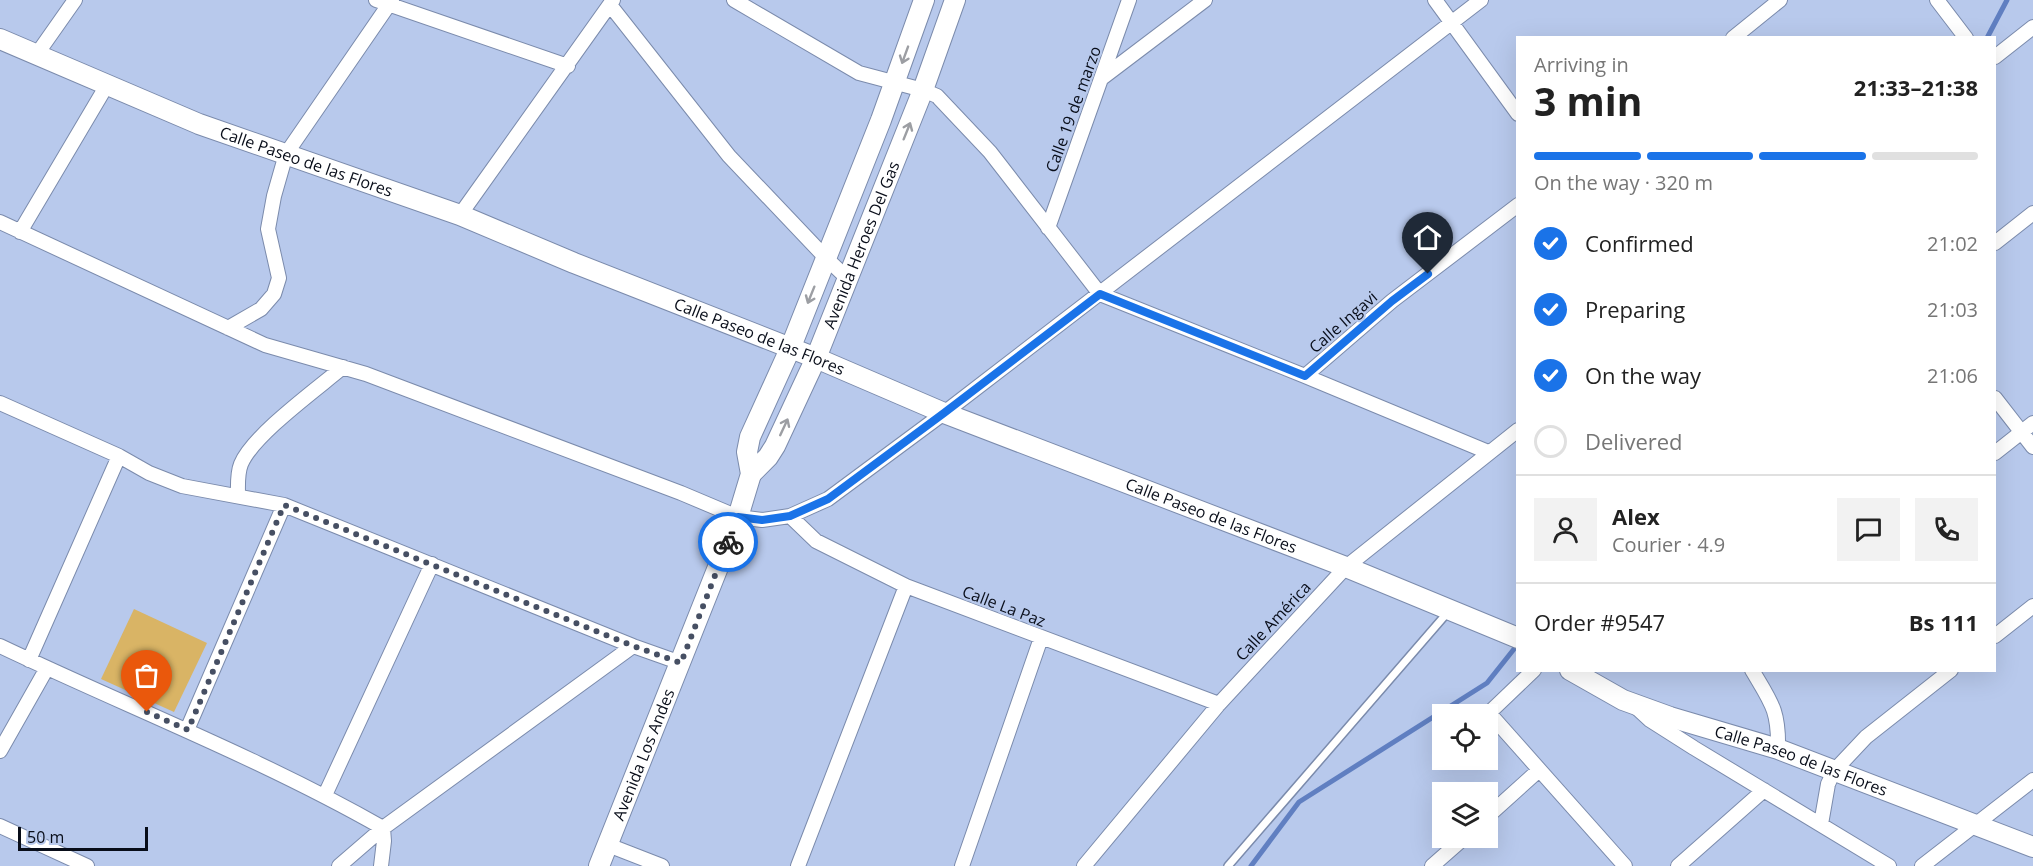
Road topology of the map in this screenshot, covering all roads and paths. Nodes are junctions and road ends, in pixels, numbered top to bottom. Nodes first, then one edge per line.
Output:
1 (75, 0) edge
2 (735, 0) edge
3 (924, 0) edge
4 (956, 0) edge
5 (1129, 0) edge
6 (1205, 0) edge
7 (1435, 0) edge
8 (1481, 0) edge
9 (1780, 0) edge
10 (1937, 0) edge
11 (385, 2) edge
12 (612, 2) edge
13 (1451, 22) junction
14 (2033, 27) edge
15 (1735, 36) edge
16 (1964, 36) edge
17 (0, 39) edge
18 (37, 54) junction
19 (1996, 56) edge
20 (568, 66) junction
21 (1101, 78) junction
22 (895, 82) junction
23 (107, 85) junction
24 (923, 90) junction
25 (1516, 111) edge
26 (286, 154) junction
27 (1516, 208) edge
28 (2033, 213) edge
29 (460, 215) junction
30 (0, 222) edge
31 (1048, 228) junction
32 (20, 232) junction
33 (1996, 242) edge
34 (826, 258) junction
35 (847, 278) junction
36 (1100, 294) junction
37 (228, 328) junction
38 (790, 349) junction
39 (816, 358) junction
40 (343, 367) junction
41 (1305, 376) junction
42 (1996, 399) edge
43 (0, 403) edge
44 (944, 413) junction
45 (2033, 423) edge
46 (1516, 431) edge
47 (2021, 433) junction
48 (2033, 447) edge
49 (1488, 452) junction
50 (1996, 452) edge
51 (119, 456) junction
52 (751, 474) junction
53 (238, 496) junction
54 (284, 505) junction
55 (790, 516) junction
56 (738, 517) junction
57 (432, 564) junction
58 (1346, 567) junction
59 (906, 586) junction
60 (2033, 606) edge
61 (1450, 610) junction
62 (1996, 635) edge
63 (1516, 637) edge
64 (1041, 638) junction
65 (0, 646) edge
66 (633, 646) junction
67 (29, 660) junction
68 (681, 663) junction
69 (47, 668) junction
70 (1532, 672) edge
71 (1573, 672) edge
72 (1753, 672) edge
73 (1948, 672) edge
74 (1632, 703) junction
75 (1219, 704) junction
76 (188, 730) junction
77 (1778, 749) junction
78 (0, 751) edge
79 (1539, 770) junction
80 (1834, 771) junction
81 (2033, 780) edge
82 (1764, 790) junction
83 (326, 795) junction
84 (1498, 807) edge
85 (1821, 824) junction
86 (1975, 825) junction
87 (0, 826) edge
88 (383, 828) junction
89 (608, 845) junction
90 (1452, 848) edge
91 (2033, 848) edge
92 (87, 866) edge
93 (339, 866) edge
94 (381, 866) edge
95 (599, 866) edge
96 (662, 866) edge
97 (798, 866) edge
98 (962, 866) edge
99 (1083, 866) edge
100 (1228, 866) edge
101 (1432, 866) edge
102 (1625, 866) edge
103 (1677, 866) edge
104 (1889, 866) edge
105 (1922, 866) edge

1 - 18 street
2 - 22 street
3 -> 22 street, Avenida Heroes Del Gas
4 - 24 street, Avenida Heroes Del Gas
5 - 21 street, Calle 19 de marzo
6 - 21 street
7 - 13 street
8 - 13 street
9 - 15 street
10 - 16 street
11 - 20 street
11 - 26 street
12 - 20 street
12 - 34 street
13 - 25 street
13 - 36 street
14 - 19 street
17 - 18 street, Calle Paseo de las Flores
18 - 23 street, Calle Paseo de las Flores
20 - 29 street
21 - 31 street, Calle 19 de marzo
22 - 24 street
22 - 34 street, Avenida Heroes Del Gas
23 - 26 street, Calle Paseo de las Flores
23 - 32 street
24 - 31 street
35 -> 24 street, Avenida Heroes Del Gas
26 - 29 street, Calle Paseo de las Flores
26 - 37 street
27 - 41 street, Calle Ingavi
28 - 33 street
29 - 38 street, Calle Paseo de las Flores
30 - 32 street
31 - 36 street
32 - 37 street
34 - 35 street
34 -> 38 street, Avenida Heroes Del Gas
35 - 39 street, Avenida Heroes Del Gas
36 - 41 street
36 - 44 street
37 - 40 street
38 - 39 street, Calle Paseo de las Flores
38 - 52 street, Avenida Heroes Del Gas
39 - 44 street, Calle Paseo de las Flores
52 -> 39 street, Avenida Heroes Del Gas
40 - 53 street
40 - 56 street
41 - 49 street
42 - 47 street
43 - 51 street
44 - 55 street
44 - 58 street, Calle Paseo de las Flores
45 - 47 street
46 - 49 street, Calle América
47 - 48 street
47 - 50 street
49 - 58 street, Calle América
51 - 53 street
51 - 67 street
52 - 56 street, Avenida Los Andes
53 - 54 street
54 - 57 street
54 - 76 street
55 - 56 street
55 - 59 street, Calle La Paz
56 - 68 street, Avenida Los Andes
57 - 66 street
57 - 83 street
58 - 61 street, Calle Paseo de las Flores
58 - 75 street, Calle América
59 - 64 street, Calle La Paz
59 - 97 street
60 - 62 street
61 - 63 street, Calle Paseo de las Flores
61 - 100 lane
64 - 75 street, Calle La Paz
64 - 98 street
65 - 67 street
66 - 68 street
66 - 88 street
67 - 69 street
68 - 89 street, Avenida Los Andes
69 - 76 street
69 - 78 street
70 - 79 street
71 - 74 street, Calle Paseo de las Flores
72 - 77 street
73 - 80 street
74 - 77 street, Calle Paseo de las Flores
74 - 82 street
75 - 99 street, Calle América
76 - 83 street
77 - 80 street, Calle Paseo de las Flores
79 - 84 street
79 - 102 street
80 - 85 street
80 - 86 street, Calle Paseo de las Flores
81 - 86 street
82 - 85 street
82 - 103 street
83 - 88 street
85 - 104 street
86 - 91 street, Calle Paseo de las Flores
86 - 105 street
87 - 92 street
88 - 93 street
88 - 94 street
89 - 95 street, Avenida Los Andes
89 - 96 street
90 - 101 street

